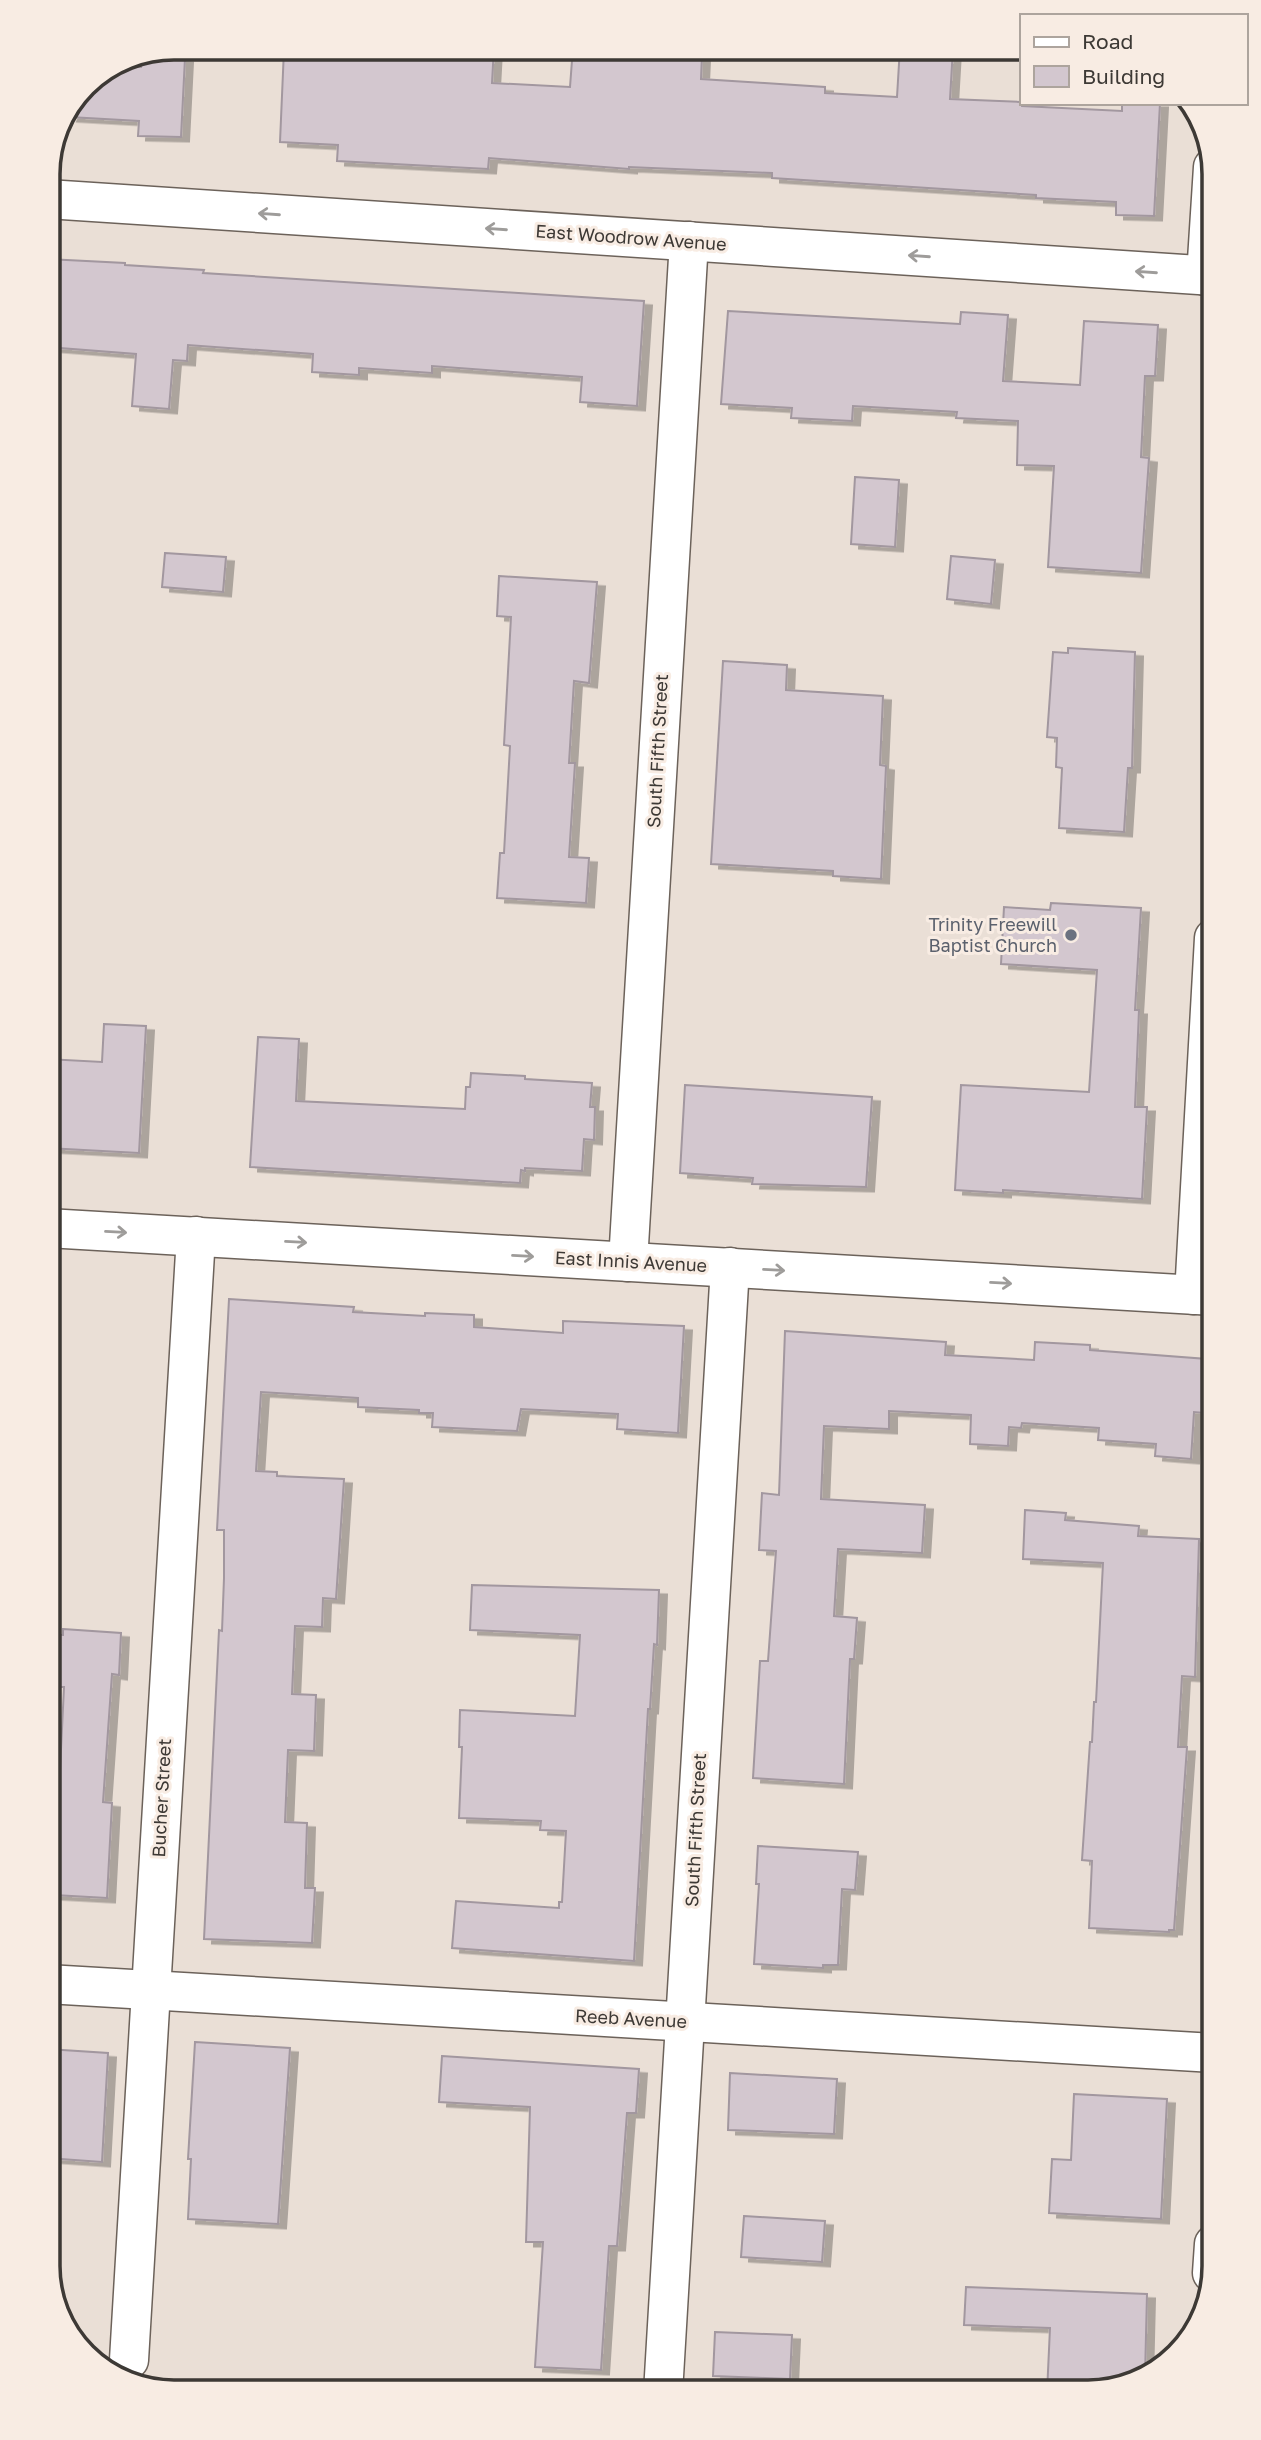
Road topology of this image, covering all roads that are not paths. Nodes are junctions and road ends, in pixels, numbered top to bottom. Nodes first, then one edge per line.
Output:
1 (60, 200) edge
2 (689, 242) junction
3 (1202, 275) edge
4 (60, 1229) edge
5 (212, 1238) junction
6 (628, 1262) junction
7 (730, 1268) junction
8 (1202, 1295) edge
9 (60, 1985) edge
10 (150, 1990) junction
11 (684, 2022) junction
12 (1202, 2052) edge
13 (129, 2360) dead end
14 (664, 2380) edge

2 -> 1 street, East Woodrow Avenue
3 -> 2 street, East Woodrow Avenue
2 - 6 street, South Fifth Street
4 -> 5 street, East Innis Avenue
5 -> 6 street, East Innis Avenue
5 - 10 street, Bucher Street
6 - 7 street, East Innis Avenue
7 -> 8 street, East Innis Avenue
7 - 11 street, South Fifth Street
9 - 10 street, Reeb Avenue
10 - 11 street, Reeb Avenue
10 - 13 street, Bucher Street
11 - 12 street, Reeb Avenue
11 - 14 street, South Fifth Street

